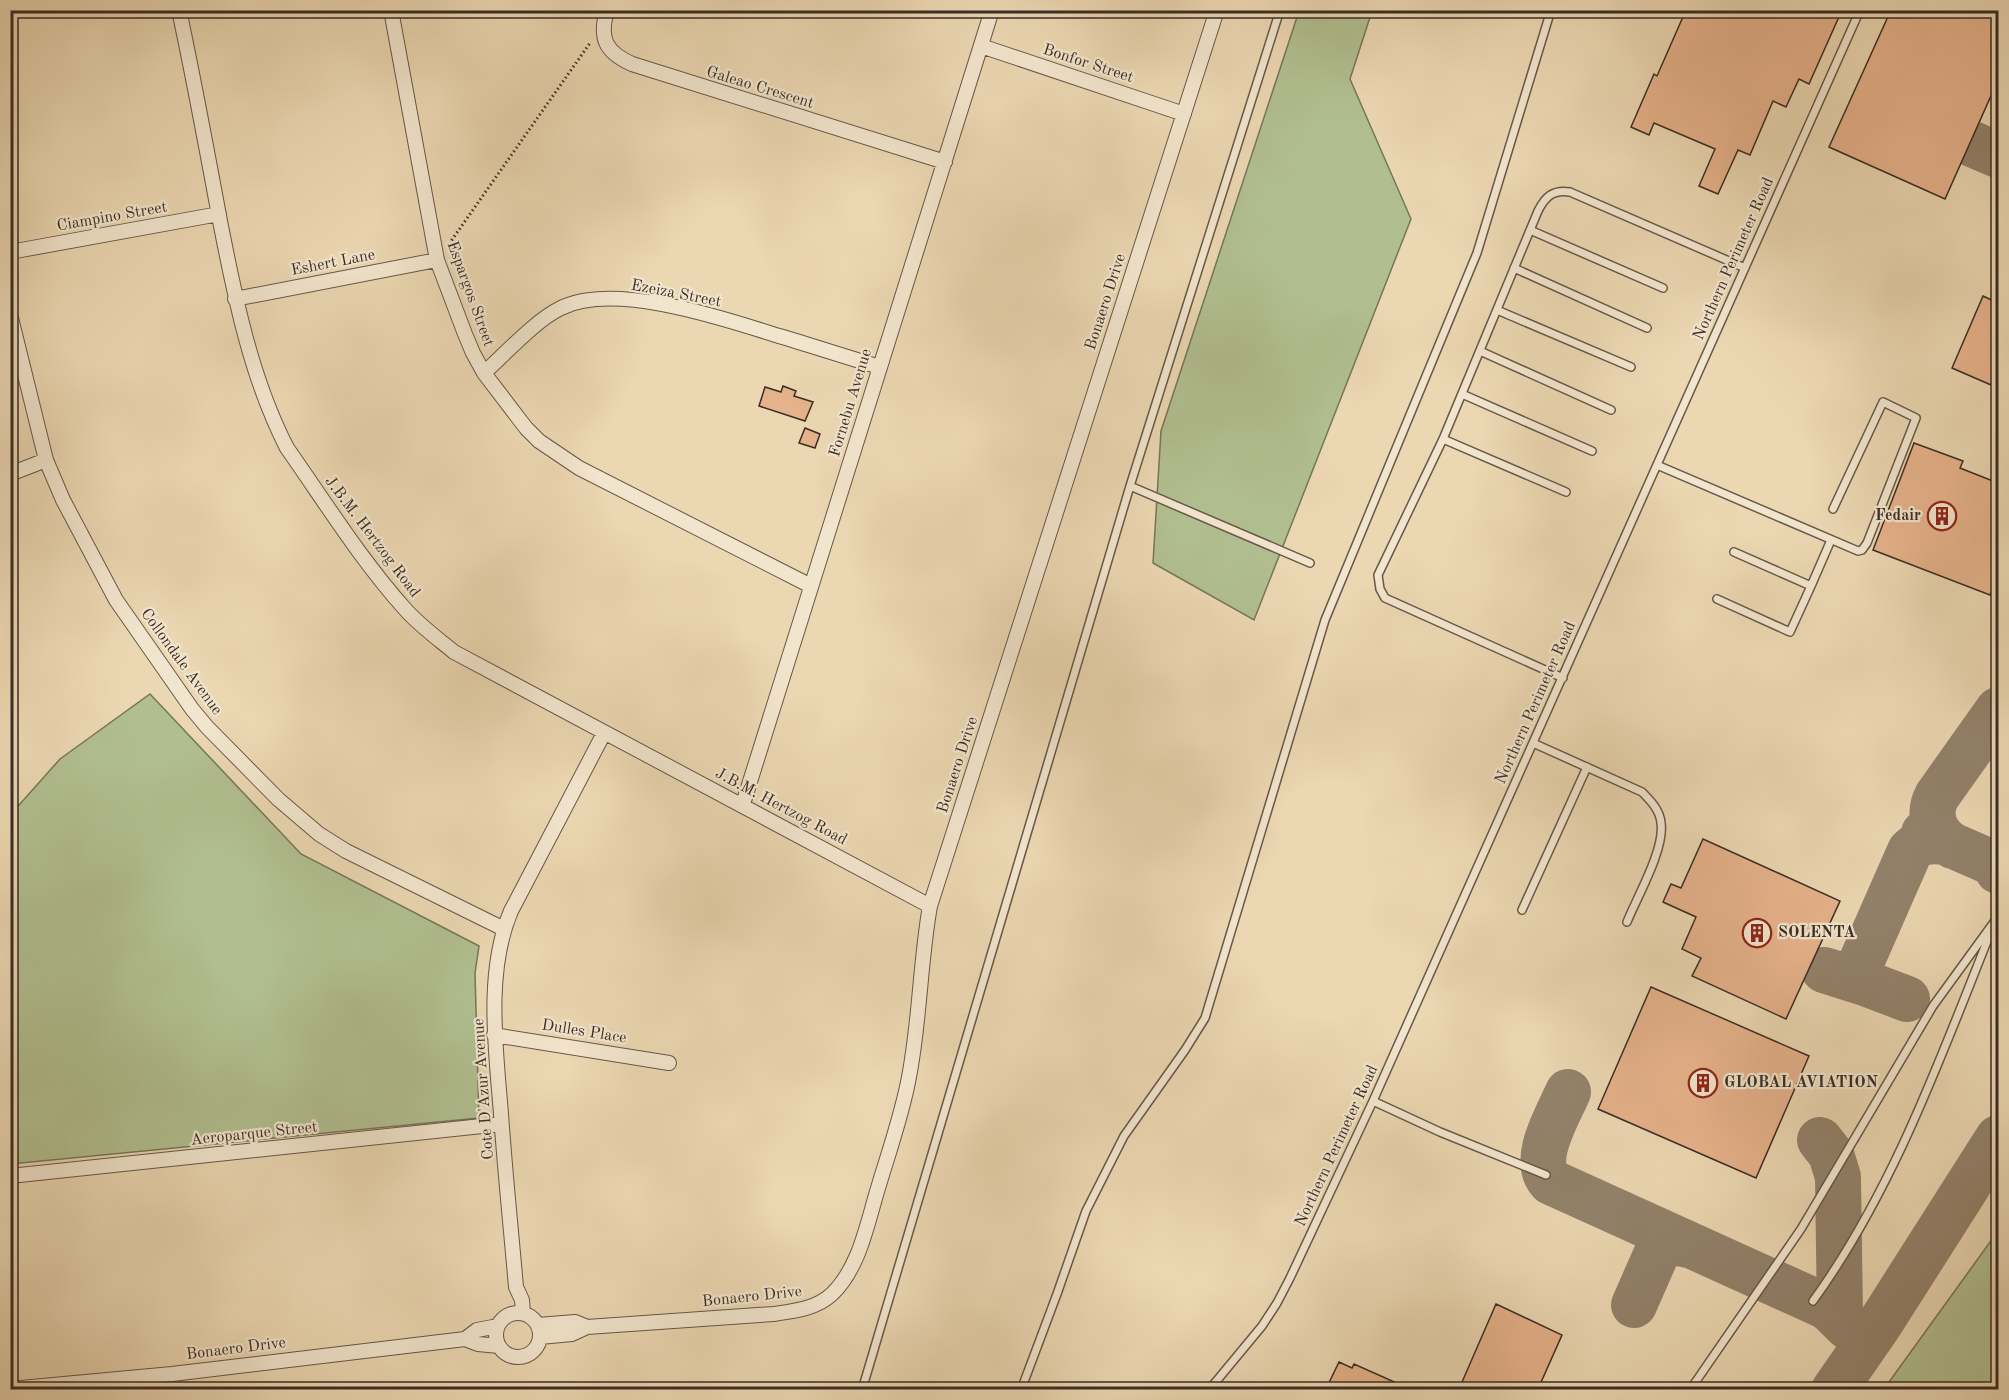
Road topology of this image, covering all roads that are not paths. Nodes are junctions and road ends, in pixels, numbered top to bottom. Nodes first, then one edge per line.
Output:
1 (179, 10) edge
2 (391, 10) edge
3 (607, 10) edge
4 (992, 10) edge
5 (1217, 10) edge
6 (1280, 10) edge
7 (1551, 10) edge
8 (1860, 10) edge
9 (981, 46) junction
10 (1184, 114) junction
11 (945, 162) junction
12 (219, 214) junction
13 (1530, 230) junction
14 (10, 252) edge
15 (437, 260) junction
16 (1514, 268) junction
17 (1744, 268) junction
18 (1664, 288) dead end
19 (235, 299) junction
20 (1497, 310) junction
21 (10, 314) edge
22 (1647, 328) dead end
23 (1480, 351) junction
24 (880, 367) junction
25 (1631, 367) dead end
26 (484, 373) junction
27 (1462, 394) junction
28 (1611, 410) dead end
29 (1443, 439) junction
30 (1592, 451) dead end
31 (46, 460) junction
32 (1657, 465) junction
33 (10, 474) edge
34 (1130, 486) junction
35 (1566, 492) dead end
36 (1833, 509) dead end
37 (1831, 540) junction
38 (1734, 552) dead end
39 (1310, 562) dead end
40 (811, 586) junction
41 (1810, 586) junction
42 (1717, 599) dead end
43 (1563, 678) junction
44 (604, 733) junction
45 (1533, 742) junction
46 (1587, 767) junction
47 (743, 804) junction
48 (930, 906) junction
49 (1522, 910) dead end
50 (1998, 917) edge
51 (1627, 922) dead end
52 (504, 929) junction
53 (494, 1035) junction
54 (669, 1063) dead end
55 (1373, 1101) junction
56 (501, 1124) junction
57 (1546, 1175) dead end
58 (10, 1176) edge
59 (1813, 1301) dead end
60 (517, 1314) junction
61 (498, 1326) junction
62 (539, 1330) junction
63 (465, 1338) junction
64 (499, 1346) junction
65 (10, 1389) edge
66 (862, 1389) edge
67 (1021, 1389) edge
68 (1209, 1389) edge
69 (1690, 1389) edge

1 - 12 street, J.B.M. Hertzog Road
2 - 15 street, Espargos Street
3 - 11 street, Galeao Crescent
4 - 9 street, Fornebu Avenue
5 - 10 street, Bonaero Drive
6 - 34 lane
7 - 67 lane
8 - 17 lane, Northern Perimeter Road
9 - 10 street, Bonfor Street
9 - 11 street, Fornebu Avenue
10 - 48 street, Bonaero Drive
11 - 24 street, Fornebu Avenue
12 - 14 street, Ciampino Street
12 - 19 street, J.B.M. Hertzog Road
13 - 16 lane
13 - 17 lane
13 - 18 lane
15 - 19 street, Eshert Lane
15 - 26 street, Espargos Street
16 - 20 lane
16 - 22 lane
17 - 32 lane, Northern Perimeter Road
19 - 44 street, J.B.M. Hertzog Road
20 - 23 lane
20 - 25 lane
21 - 31 street, Collondale Avenue
23 - 27 lane
23 - 28 lane
24 - 26 street, Ezeiza Street
24 - 40 street, Fornebu Avenue
26 - 40 street, Espargos Street
27 - 29 lane
27 - 30 lane
29 - 35 lane
29 - 43 lane
31 - 33 street
31 - 52 street, Collondale Avenue
32 - 37 lane
32 - 43 lane, Northern Perimeter Road
34 - 39 lane
34 - 66 lane
36 - 37 lane
37 - 41 lane
38 - 41 lane
40 - 47 street, Fornebu Avenue
41 - 42 lane
43 - 45 lane, Northern Perimeter Road
44 - 47 street, J.B.M. Hertzog Road
44 - 52 street, Cote D'Azur Avenue
45 - 46 lane
45 - 55 lane, Northern Perimeter Road
46 - 49 lane
46 - 51 lane
47 - 48 street, J.B.M. Hertzog Road
48 - 62 street, Bonaero Drive
50 - 59 lane
50 - 69 lane
52 - 53 street, Cote D'Azur Avenue
53 - 54 street, Dulles Place
53 - 56 street, Cote D'Azur Avenue
55 - 57 lane
55 - 68 lane, Northern Perimeter Road
56 - 58 street, Aeroparque Street
56 - 60 street, Cote D'Azur Avenue
60 - 61 street
60 - 62 street
61 - 63 street, Bonaero Drive
61 - 64 street
62 - 64 street
63 - 64 street, Bonaero Drive
63 - 65 street, Bonaero Drive

